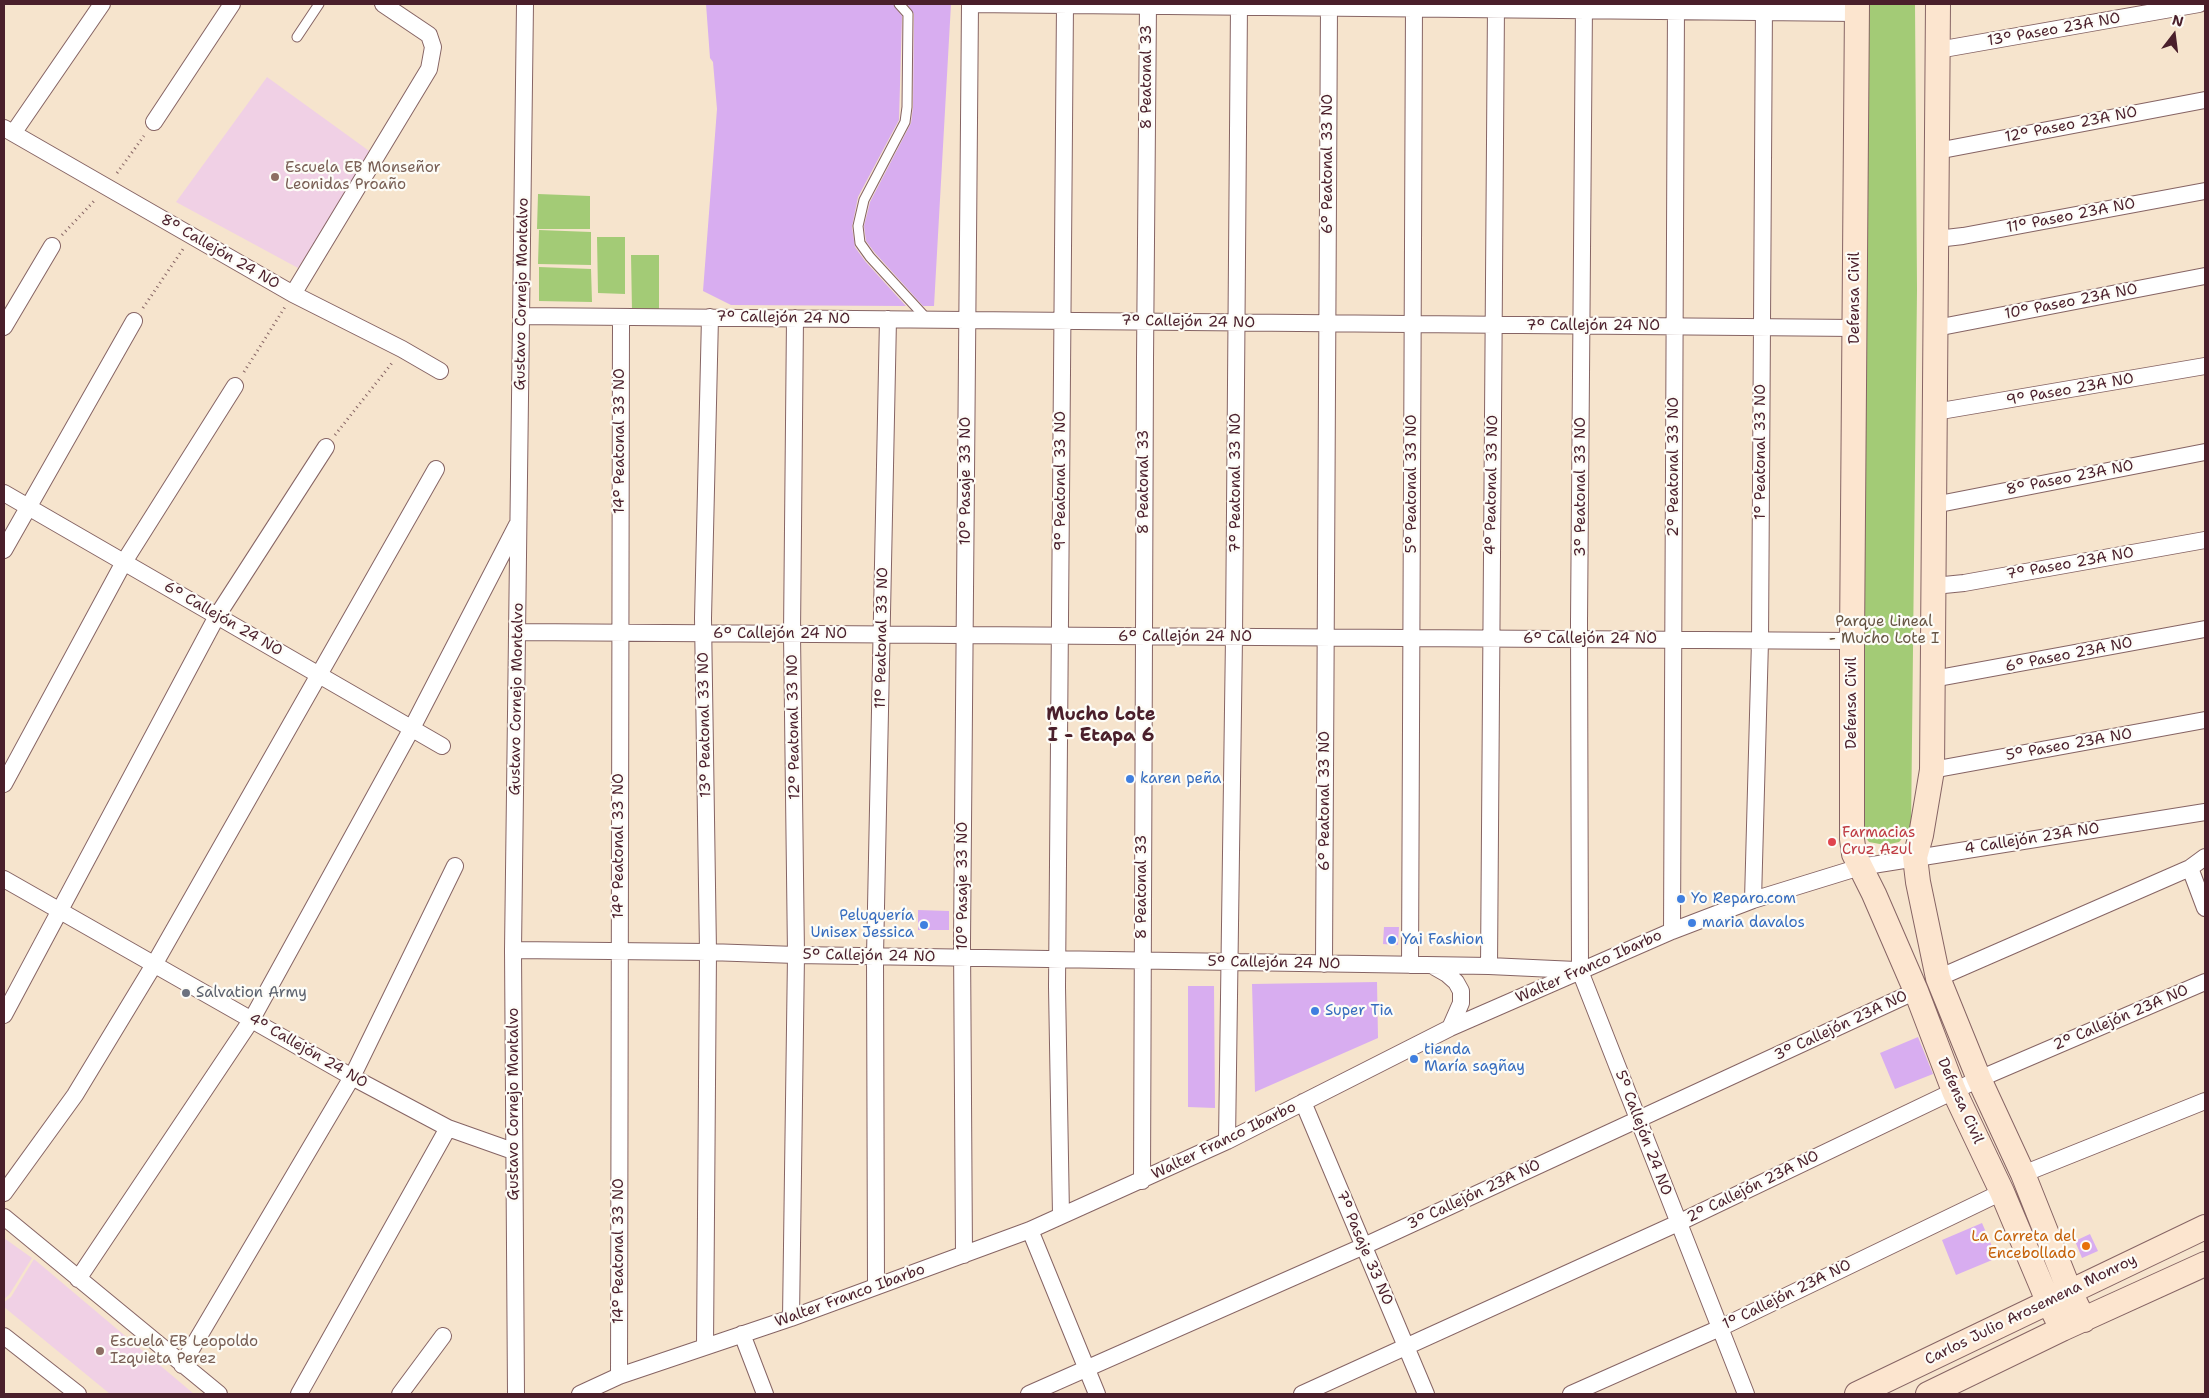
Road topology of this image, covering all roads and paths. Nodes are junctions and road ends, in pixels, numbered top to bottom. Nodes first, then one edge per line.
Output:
1 (102, 4) edge
2 (232, 4) edge
3 (319, 4) edge
4 (383, 4) edge
5 (525, 4) edge
6 (899, 4) edge
7 (970, 4) edge
8 (1017, 4) edge
9 (1938, 4) edge
10 (2199, 4) edge
11 (1065, 5) edge
12 (1148, 5) edge
13 (1238, 5) edge
14 (1329, 6) edge
15 (1414, 6) edge
16 (1496, 7) edge
17 (1584, 7) edge
18 (1676, 8) edge
19 (1764, 9) edge
20 (1857, 9) edge
21 (297, 37) dead end
22 (1938, 50) junction
23 (2205, 100) edge
24 (154, 122) dead end
25 (9, 130) edge
26 (1937, 151) junction
27 (2205, 190) edge
28 (192, 236) junction
29 (1936, 239) junction
30 (52, 246) dead end
31 (2205, 276) edge
32 (293, 294) junction
33 (522, 316) junction
34 (620, 316) junction
35 (710, 318) junction
36 (795, 318) junction
37 (888, 319) junction
38 (927, 320) junction
39 (968, 320) junction
40 (134, 321) joint
41 (1062, 321) junction
42 (1146, 322) junction
43 (1236, 322) junction
44 (1328, 323) junction
45 (1413, 324) junction
46 (1493, 325) junction
47 (1582, 326) junction
48 (1674, 326) junction
49 (4, 327) edge
50 (1762, 328) junction
51 (1855, 328) junction
52 (1936, 328) junction
53 (402, 350) junction
54 (2205, 366) edge
55 (440, 371) dead end
56 (235, 386) joint
57 (1935, 412) junction
58 (326, 447) joint
59 (2205, 452) edge
60 (436, 469) dead end
61 (4, 492) edge
62 (1934, 504) junction
63 (28, 506) junction
64 (519, 521) junction
65 (2205, 540) edge
66 (4, 550) edge
67 (124, 562) junction
68 (1934, 586) junction
69 (217, 616) junction
70 (2205, 629) edge
71 (518, 632) junction
72 (620, 633) junction
73 (704, 633) junction
74 (792, 634) junction
75 (882, 635) junction
76 (965, 635) junction
77 (1060, 636) junction
78 (1144, 636) junction
79 (1234, 637) junction
80 (1326, 638) junction
81 (1411, 638) junction
82 (1491, 639) junction
83 (1580, 640) junction
84 (1673, 640) junction
85 (1852, 641) junction
86 (1760, 642) junction
87 (319, 674) junction
88 (1933, 679) junction
89 (2205, 720) edge
90 (412, 728) junction
91 (442, 746) dead end
92 (1932, 770) junction
93 (4, 784) edge
94 (2205, 812) edge
95 (2205, 856) edge
96 (1915, 857) junction
97 (455, 866) dead end
98 (1860, 867) junction
99 (2190, 868) junction
100 (4, 879) edge
101 (1753, 900) junction
102 (2205, 908) edge
103 (60, 909) junction
104 (1672, 931) junction
105 (513, 950) junction
106 (619, 952) junction
107 (708, 952) junction
108 (796, 955) junction
109 (876, 956) junction
110 (962, 958) junction
111 (1058, 959) junction
112 (1142, 961) junction
113 (155, 963) junction
114 (1229, 963) junction
115 (1324, 964) junction
116 (1410, 965) junction
117 (1433, 965) junction
118 (1489, 966) junction
119 (1580, 970) junction
120 (1938, 978) junction
121 (2205, 982) edge
122 (1916, 991) junction
123 (4, 1015) edge
124 (252, 1020) junction
125 (1450, 1028) junction
126 (352, 1076) junction
127 (1979, 1079) junction
128 (1954, 1091) junction
129 (2205, 1101) edge
130 (1303, 1102) junction
131 (1637, 1120) junction
132 (448, 1128) junction
133 (1227, 1140) junction
134 (513, 1151) junction
135 (2023, 1174) junction
136 (1142, 1181) junction
137 (2002, 1192) junction
138 (4, 1193) edge
139 (1061, 1215) junction
140 (4, 1217) edge
141 (1678, 1223) junction
142 (2205, 1227) edge
143 (1030, 1230) junction
144 (1364, 1246) junction
145 (964, 1255) junction
146 (2205, 1264) edge
147 (78, 1279) junction
148 (876, 1286) junction
149 (2070, 1292) junction
150 (2048, 1301) junction
151 (790, 1318) junction
152 (2084, 1320) junction
153 (1720, 1328) junction
154 (2062, 1329) junction
155 (742, 1334) junction
156 (443, 1336) dead end
157 (5, 1339) edge
158 (705, 1346) junction
159 (1406, 1348) junction
160 (182, 1365) junction
161 (1086, 1369) junction
162 (619, 1376) junction
163 (605, 1389) edge
164 (78, 1394) edge
165 (219, 1394) edge
166 (300, 1394) edge
167 (400, 1394) edge
168 (516, 1394) edge
169 (580, 1394) edge
170 (765, 1394) edge
171 (1029, 1394) edge
172 (1097, 1394) edge
173 (1302, 1394) edge
174 (1426, 1394) edge
175 (1571, 1394) edge
176 (1746, 1394) edge
177 (1857, 1394) edge
178 (1928, 1394) edge

1 - 25 street
2 - 24 street
3 - 21 lane
4 - 32 street
5 - 33 street, Gustavo Cornejo Montalvo
6 - 38 lane
7 - 8 street
7 - 39 street, 10° Pasaje 33 NO
8 - 11 street
9 - 22 street, Defensa Civil
10 - 22 street, 13° Paseo 23A NO
11 - 12 street
11 - 41 street, 9° Peatonal 33 NO
12 - 13 street
12 - 42 street, 8 Peatonal 33
13 - 14 street
13 - 43 street, 7° Peatonal 33 NO
14 - 15 street
14 - 44 street, 6° Peatonal 33 NO
15 - 16 street
15 - 45 street, 5° Peatonal 33 NO
16 - 17 street
16 - 46 street, 4° Peatonal 33 NO
17 - 18 street
17 - 47 street, 3° Peatonal 33 NO
18 - 19 street
18 - 48 street, 2° Peatonal 33 NO
19 - 20 street
19 - 50 street, 1° Peatonal 33 NO
20 - 51 street, Defensa Civil
22 - 26 street, Defensa Civil
23 - 26 street, 12° Paseo 23A NO
25 - 28 street, 8° Callejón 24 NO
26 - 29 street, Defensa Civil
27 - 29 street, 11° Paseo 23A NO
28 - 32 street, 8° Callejón 24 NO
28 - 40 path
29 - 52 street, Defensa Civil
30 - 49 street
31 - 52 street, 10° Paseo 23A NO
32 - 53 street, 8° Callejón 24 NO
32 - 56 path
33 - 34 street, 7° Callejón 24 NO
33 - 64 street, Gustavo Cornejo Montalvo
34 - 35 street, 7° Callejón 24 NO
34 - 72 street, 14° Peatonal 33 NO
35 - 36 street, 7° Callejón 24 NO
35 - 73 street, 13° Peatonal 33 NO
36 - 37 street, 7° Callejón 24 NO
36 - 74 street, 12° Peatonal 33 NO
37 - 38 street, 7° Callejón 24 NO
37 - 75 street, 11° Peatonal 33 NO
38 - 39 street, 7° Callejón 24 NO
39 - 41 street, 7° Callejón 24 NO
39 - 76 street, 10° Pasaje 33 NO
40 - 63 street
41 - 42 street, 7° Callejón 24 NO
41 - 77 street, 9° Peatonal 33 NO
42 - 43 street, 7° Callejón 24 NO
42 - 78 street, 8 Peatonal 33
43 - 44 street, 7° Callejón 24 NO
43 - 79 street, 7° Peatonal 33 NO
44 - 45 street, 7° Callejón 24 NO
44 - 80 street, 6° Peatonal 33 NO
45 - 46 street, 7° Callejón 24 NO
45 - 81 street, 5° Peatonal 33 NO
46 - 47 street, 7° Callejón 24 NO
46 - 82 street, 4° Peatonal 33 NO
47 - 48 street, 7° Callejón 24 NO
47 - 83 street, 3° Peatonal 33 NO
48 - 50 street, 7° Callejón 24 NO
48 - 84 street, 2° Peatonal 33 NO
50 - 51 street, 7° Callejón 24 NO
50 - 86 street, 1° Peatonal 33 NO
51 - 85 street, Defensa Civil
52 - 57 street, Defensa Civil
53 - 55 street, 8° Callejón 24 NO
53 - 58 path
54 - 57 street, 9° Paseo 23A NO
56 - 67 street
57 - 62 street, Defensa Civil
58 - 69 street
59 - 62 street, 8° Paseo 23A NO
60 - 87 street
61 - 63 street, 6° Callejón 24 NO
62 - 68 street, Defensa Civil
63 - 66 street
63 - 67 street, 6° Callejón 24 NO
64 - 71 street, Gustavo Cornejo Montalvo
64 - 90 street
65 - 68 street, 7° Paseo 23A NO
67 - 69 street, 6° Callejón 24 NO
67 - 93 street
68 - 88 street, Defensa Civil
69 - 87 street, 6° Callejón 24 NO
69 - 103 street
70 - 88 street, 6° Paseo 23A NO
71 - 72 street, 6° Callejón 24 NO
71 - 105 street, Gustavo Cornejo Montalvo
72 - 73 street, 6° Callejón 24 NO
72 - 106 street, 14° Peatonal 33 NO
73 - 74 street, 6° Callejón 24 NO
73 - 107 street, 13° Peatonal 33 NO
74 - 75 street, 6° Callejón 24 NO
74 - 108 street, 12° Peatonal 33 NO
75 - 76 street, 6° Callejón 24 NO
75 - 109 street, 11° Peatonal 33 NO
76 - 77 street, 6° Callejón 24 NO
76 - 110 street, 10° Pasaje 33 NO
77 - 78 street, 6° Callejón 24 NO
77 - 111 street, 9° Peatonal 33 NO
78 - 79 street, 6° Callejón 24 NO
78 - 112 street, 8 Peatonal 33
79 - 80 street, 6° Callejón 24 NO
79 - 114 street, 7° Peatonal 33 NO
80 - 81 street, 6° Callejón 24 NO
80 - 115 street, 6° Peatonal 33 NO
81 - 82 street, 6° Callejón 24 NO
81 - 116 street, 5° Peatonal 33 NO
82 - 83 street, 6° Callejón 24 NO
82 - 118 street, 4° Peatonal 33 NO
83 - 84 street, 6° Callejón 24 NO
83 - 119 street, 3° Peatonal 33 NO
84 - 86 street, 6° Callejón 24 NO
84 - 104 street, 2° Peatonal 33 NO
85 - 86 street, 6° Callejón 24 NO
85 - 98 street, Defensa Civil
86 - 101 street, 1° Peatonal 33 NO
87 - 90 street, 6° Callejón 24 NO
87 - 113 street
88 - 92 street, Defensa Civil
89 - 92 street, 5° Paseo 23A NO
90 - 91 street, 6° Callejón 24 NO
90 - 124 street
92 - 96 street, Defensa Civil
94 - 96 street, 4 Callejón 23A NO
95 - 99 street
96 - 98 street, 4 Callejón 23A NO
96 - 120 street, Defensa Civil
97 - 126 street
98 - 101 street, Walter Franco Ibarbo
98 - 122 street, Defensa Civil
99 - 102 street
99 - 120 street
100 - 103 street, 4° Callejón 24 NO
101 - 104 street, Walter Franco Ibarbo
103 - 113 street, 4° Callejón 24 NO
103 - 123 street
104 - 119 street, Walter Franco Ibarbo
105 - 106 street, 5° Callejón 24 NO
105 - 134 street, Gustavo Cornejo Montalvo
106 - 107 street, 5° Callejón 24 NO
106 - 162 street, 14° Peatonal 33 NO
107 - 108 street, 5° Callejón 24 NO
107 - 158 street, 13° Peatonal 33 NO
108 - 109 street, 5° Callejón 24 NO
108 - 151 street, 12° Peatonal 33 NO
109 - 110 street, 5° Callejón 24 NO
109 - 148 street, 11° Peatonal 33 NO
110 - 111 street, 5° Callejón 24 NO
110 - 145 street, 10° Pasaje 33 NO
111 - 112 street, 5° Callejón 24 NO
111 - 139 street, 9° Peatonal 33 NO
112 - 114 street, 5° Callejón 24 NO
112 - 136 street, 8 Peatonal 33
113 - 124 street, 4° Callejón 24 NO
113 - 138 street
114 - 115 street, 5° Callejón 24 NO
114 - 133 street, 7° Peatonal 33 NO
115 - 116 street, 5° Callejón 24 NO
116 - 117 street, 5° Callejón 24 NO
117 - 118 street, 5° Callejón 24 NO
117 - 125 street
118 - 119 street, 5° Callejón 24 NO
119 - 125 street, Walter Franco Ibarbo
119 - 131 street, 5° Callejón 24 NO
120 - 127 street, Defensa Civil
121 - 127 street, 2° Callejón 23A NO
122 - 128 street, Defensa Civil
122 - 131 street, 3° Callejón 23A NO
124 - 126 street, 4° Callejón 24 NO
124 - 147 street
125 - 130 street, Walter Franco Ibarbo
126 - 132 street, 4° Callejón 24 NO
126 - 160 street
127 - 128 street, 2° Callejón 23A NO
127 - 135 street, Defensa Civil
128 - 137 street, Defensa Civil
128 - 141 street, 2° Callejón 23A NO
129 - 135 street
130 - 133 street, Walter Franco Ibarbo
130 - 144 street, 7° Pasaje 33 NO
131 - 141 street, 5° Callejón 24 NO
131 - 144 street, 3° Callejón 23A NO
132 - 134 street, 4° Callejón 24 NO
132 - 166 street
133 - 136 street, Walter Franco Ibarbo
134 - 168 street, Gustavo Cornejo Montalvo
135 - 149 street, Defensa Civil
136 - 139 street, Walter Franco Ibarbo
137 - 150 street, Defensa Civil
137 - 153 street, 1° Callejón 23A NO
139 - 143 street, Walter Franco Ibarbo
140 - 147 street
141 - 153 street, 5° Callejón 24 NO
141 - 159 street, 2° Callejón 23A NO
142 - 149 street, Carlos Julio Arosemena Monroy
143 - 145 street, Walter Franco Ibarbo
143 - 161 street
144 - 159 street, 7° Pasaje 33 NO
144 - 161 street, 3° Callejón 23A NO
145 - 148 street, Walter Franco Ibarbo
146 - 152 street, Carlos Julio Arosemena Monroy
147 - 160 street
148 - 151 street, Walter Franco Ibarbo
149 - 150 street, Carlos Julio Arosemena Monroy
149 - 152 street, Defensa Civil
150 - 154 street, Defensa Civil
150 - 177 street, Carlos Julio Arosemena Monroy
151 - 155 street, Walter Franco Ibarbo
152 - 154 street, Carlos Julio Arosemena Monroy
153 - 175 street, 1° Callejón 23A NO
153 - 176 street, 5° Callejón 24 NO
154 - 178 street, Carlos Julio Arosemena Monroy
155 - 158 street, Walter Franco Ibarbo
155 - 170 street
156 - 167 street
157 - 164 street
158 - 162 street, Walter Franco Ibarbo
159 - 173 street, 2° Callejón 23A NO
159 - 174 street, 7° Pasaje 33 NO
160 - 165 street
161 - 171 street, 3° Callejón 23A NO
161 - 172 street
162 - 163 street, Walter Franco Ibarbo
163 - 169 street, Walter Franco Ibarbo

